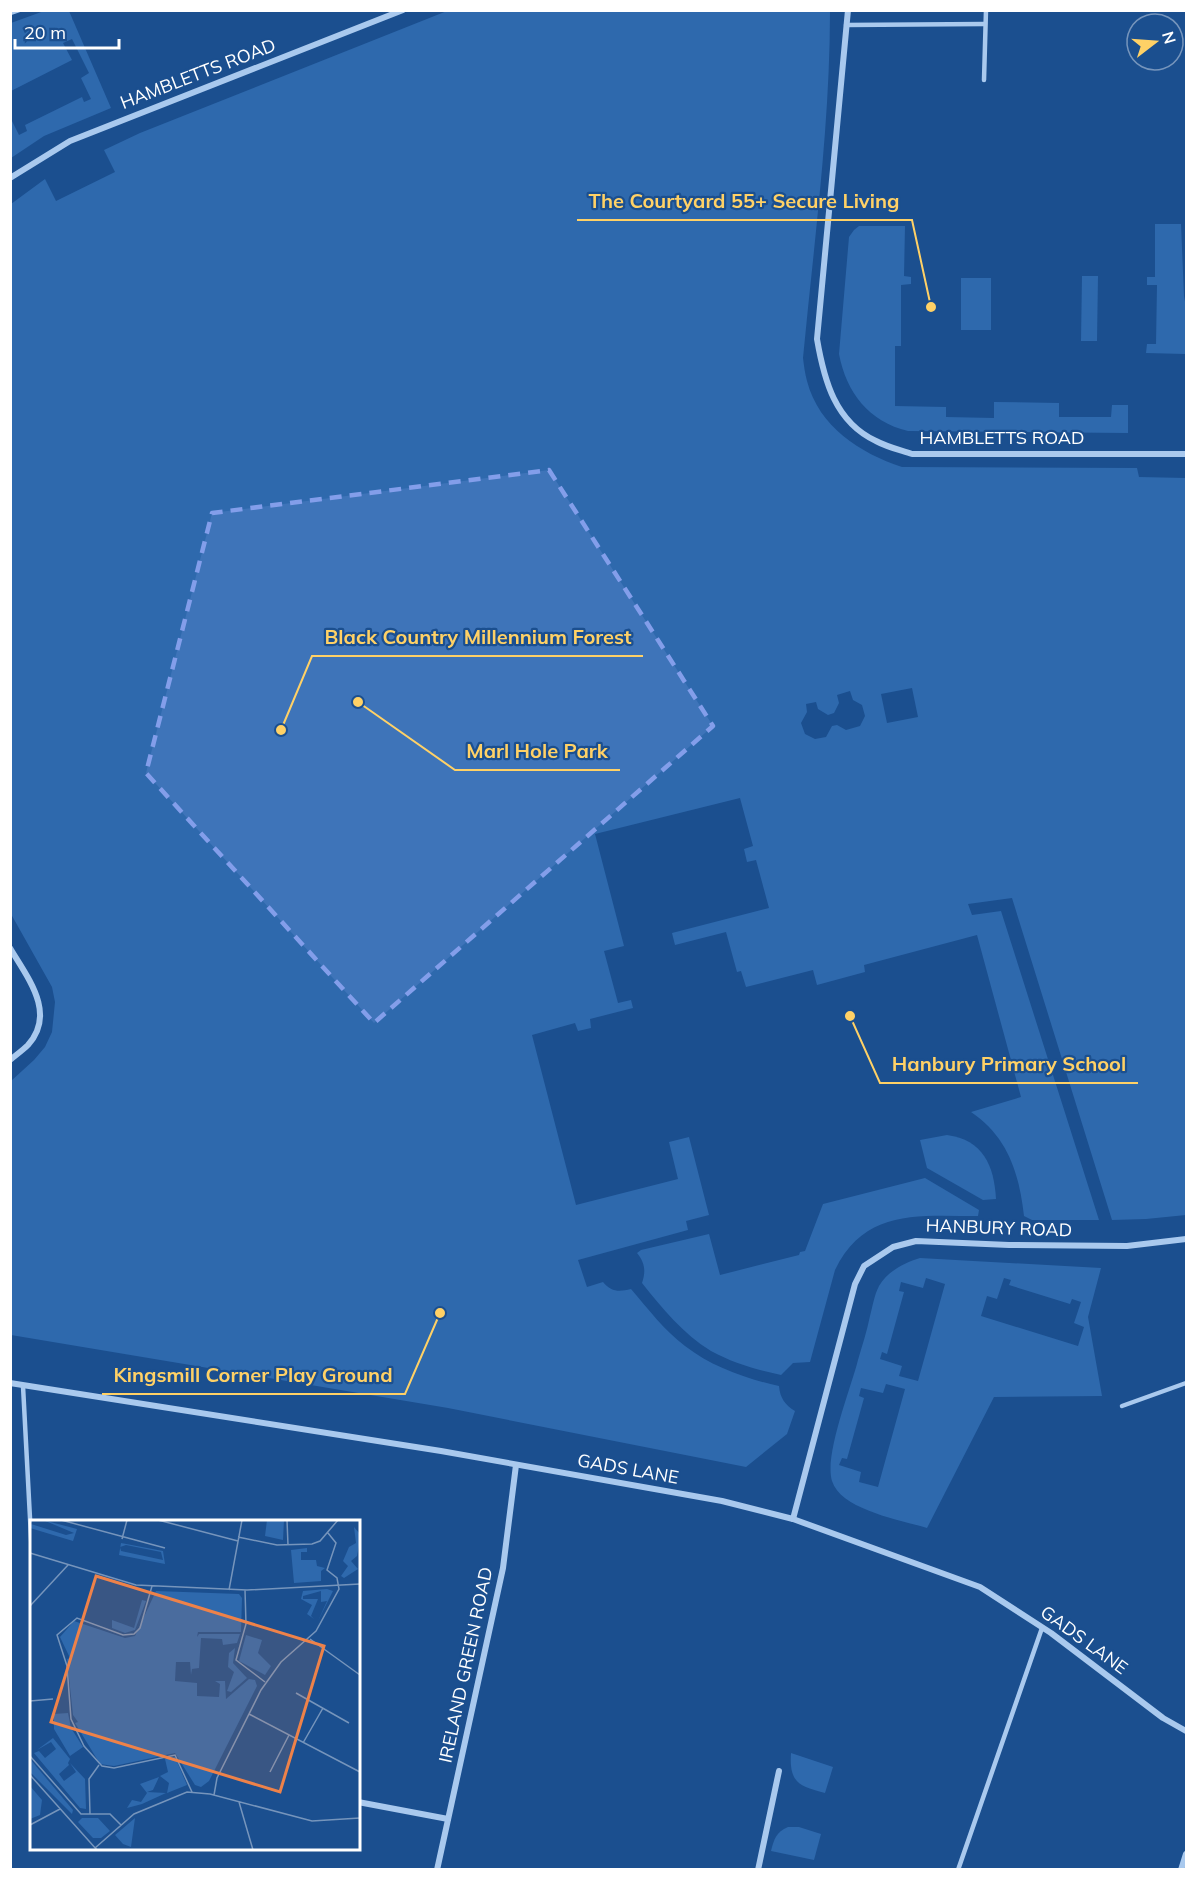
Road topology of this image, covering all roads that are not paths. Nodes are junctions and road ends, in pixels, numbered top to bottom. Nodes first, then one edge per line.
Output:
1 (19, 10) edge
2 (403, 10) edge
3 (848, 10) edge
4 (986, 10) edge
5 (10, 13) edge
6 (985, 24) junction
7 (846, 25) junction
8 (984, 80) dead end
9 (10, 178) edge
10 (1186, 454) edge
11 (10, 948) edge
12 (10, 1060) edge
13 (1186, 1239) edge
14 (10, 1383) edge
15 (1186, 1383) edge
16 (23, 1386) junction
17 (1122, 1406) dead end
18 (516, 1465) junction
19 (793, 1519) junction
20 (30, 1520) edge
21 (1042, 1628) junction
22 (1186, 1731) edge
23 (779, 1771) dead end
24 (360, 1802) edge
25 (448, 1819) junction
26 (1186, 1854) edge
27 (437, 1869) edge
28 (758, 1869) edge
29 (958, 1869) edge
30 (1181, 1869) edge

1 - 5 lane
2 - 9 street, HAMBLETTS ROAD
3 - 7 street, HAMBLETTS ROAD
4 - 6 lane
6 - 7 lane
6 - 8 lane
7 - 10 street, HAMBLETTS ROAD
11 - 12 street
13 - 19 street, HANBURY ROAD
14 - 16 street, GADS LANE
15 - 17 lane
16 - 18 street, GADS LANE
16 - 20 lane
18 - 19 street, GADS LANE
18 - 25 street, IRELAND GREEN ROAD
19 - 21 street, GADS LANE
21 - 22 street, GADS LANE
21 - 29 lane
23 - 28 street
24 - 25 street
25 - 27 street, IRELAND GREEN ROAD
26 - 30 street

